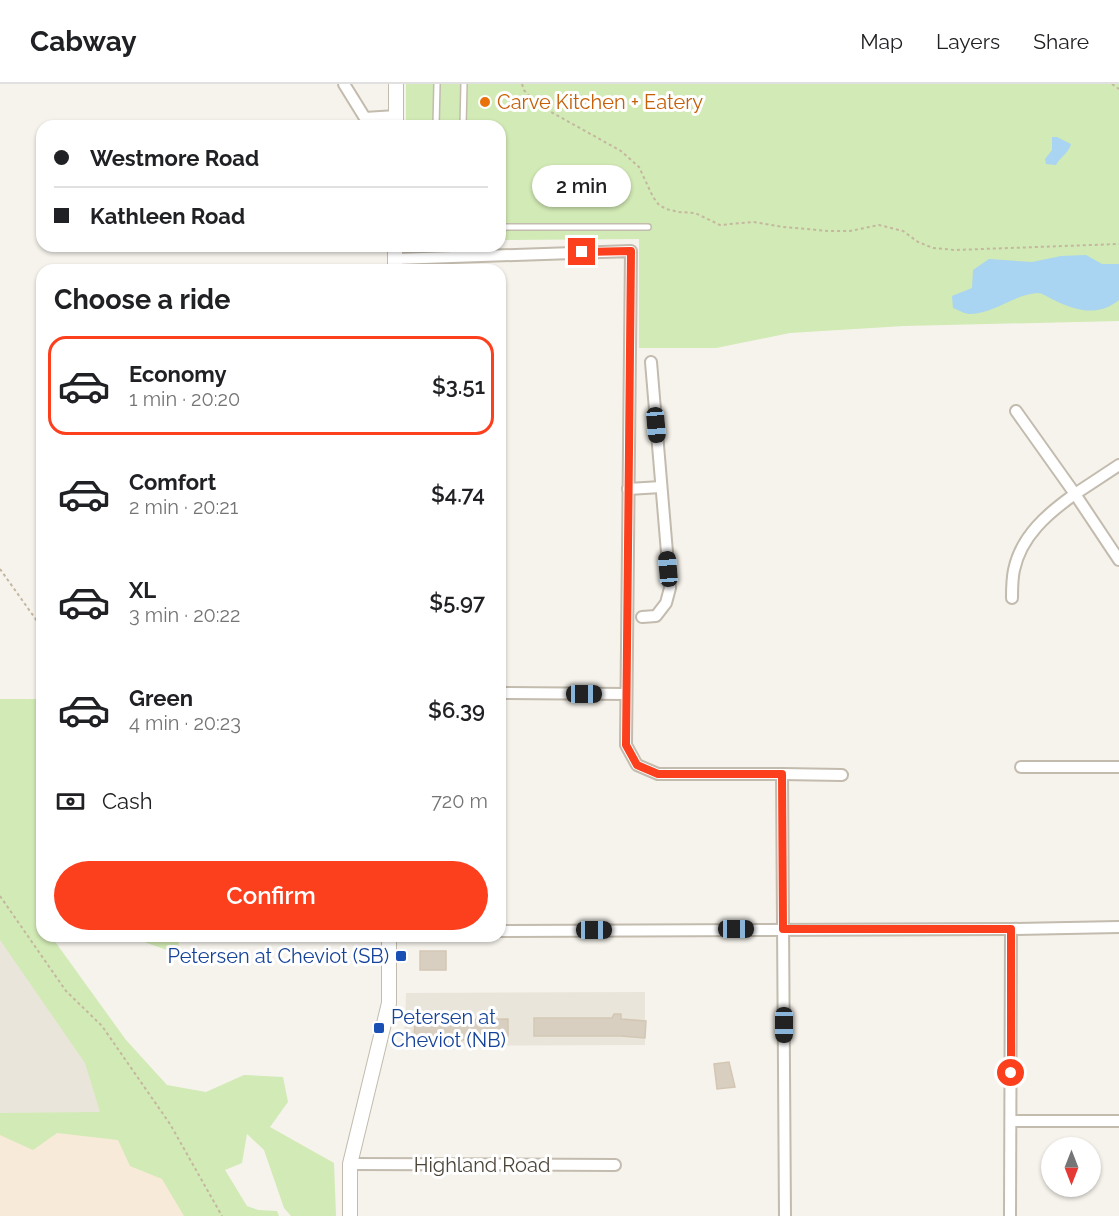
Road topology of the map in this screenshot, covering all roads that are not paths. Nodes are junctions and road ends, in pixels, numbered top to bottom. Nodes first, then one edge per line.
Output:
1 (344, 84) edge
2 (396, 84) edge
3 (437, 84) edge
4 (464, 84) edge
5 (386, 120) edge
6 (396, 120) edge
7 (436, 120) edge
8 (463, 120) edge
9 (506, 227) edge
10 (648, 227) dead end
11 (395, 258) edge
12 (651, 362) dead end
13 (1016, 411) dead end
14 (1119, 465) edge
15 (662, 487) junction
16 (628, 489) junction
17 (1075, 494) junction
18 (1119, 560) edge
19 (1012, 598) dead end
20 (642, 616) dead end
21 (506, 693) edge
22 (626, 694) junction
23 (1021, 767) dead end
24 (1119, 767) edge
25 (782, 774) junction
26 (842, 774) dead end
27 (1119, 927) edge
28 (783, 929) junction
29 (1011, 929) junction
30 (506, 931) edge
31 (389, 942) edge
32 (1011, 1121) junction
33 (1119, 1121) edge
34 (350, 1164) junction
35 (615, 1165) dead end
36 (350, 1216) edge
37 (785, 1216) edge
38 (1010, 1216) edge

1 - 5 street
2 - 6 street
3 - 7 lane
4 - 8 lane
9 - 10 lane
11 - 16 street
12 - 15 street
13 - 17 street
14 - 17 street
15 - 16 street
15 - 20 street
16 - 22 street
17 - 18 street
17 - 19 street
21 - 22 street
22 - 25 street
23 - 24 street
25 - 26 street
25 - 28 street
27 - 29 street
28 - 29 street
28 - 30 street
28 - 37 street
29 - 32 street
31 - 34 street
32 - 33 street
32 - 38 street
34 - 35 street, Highland Road
34 - 36 street

